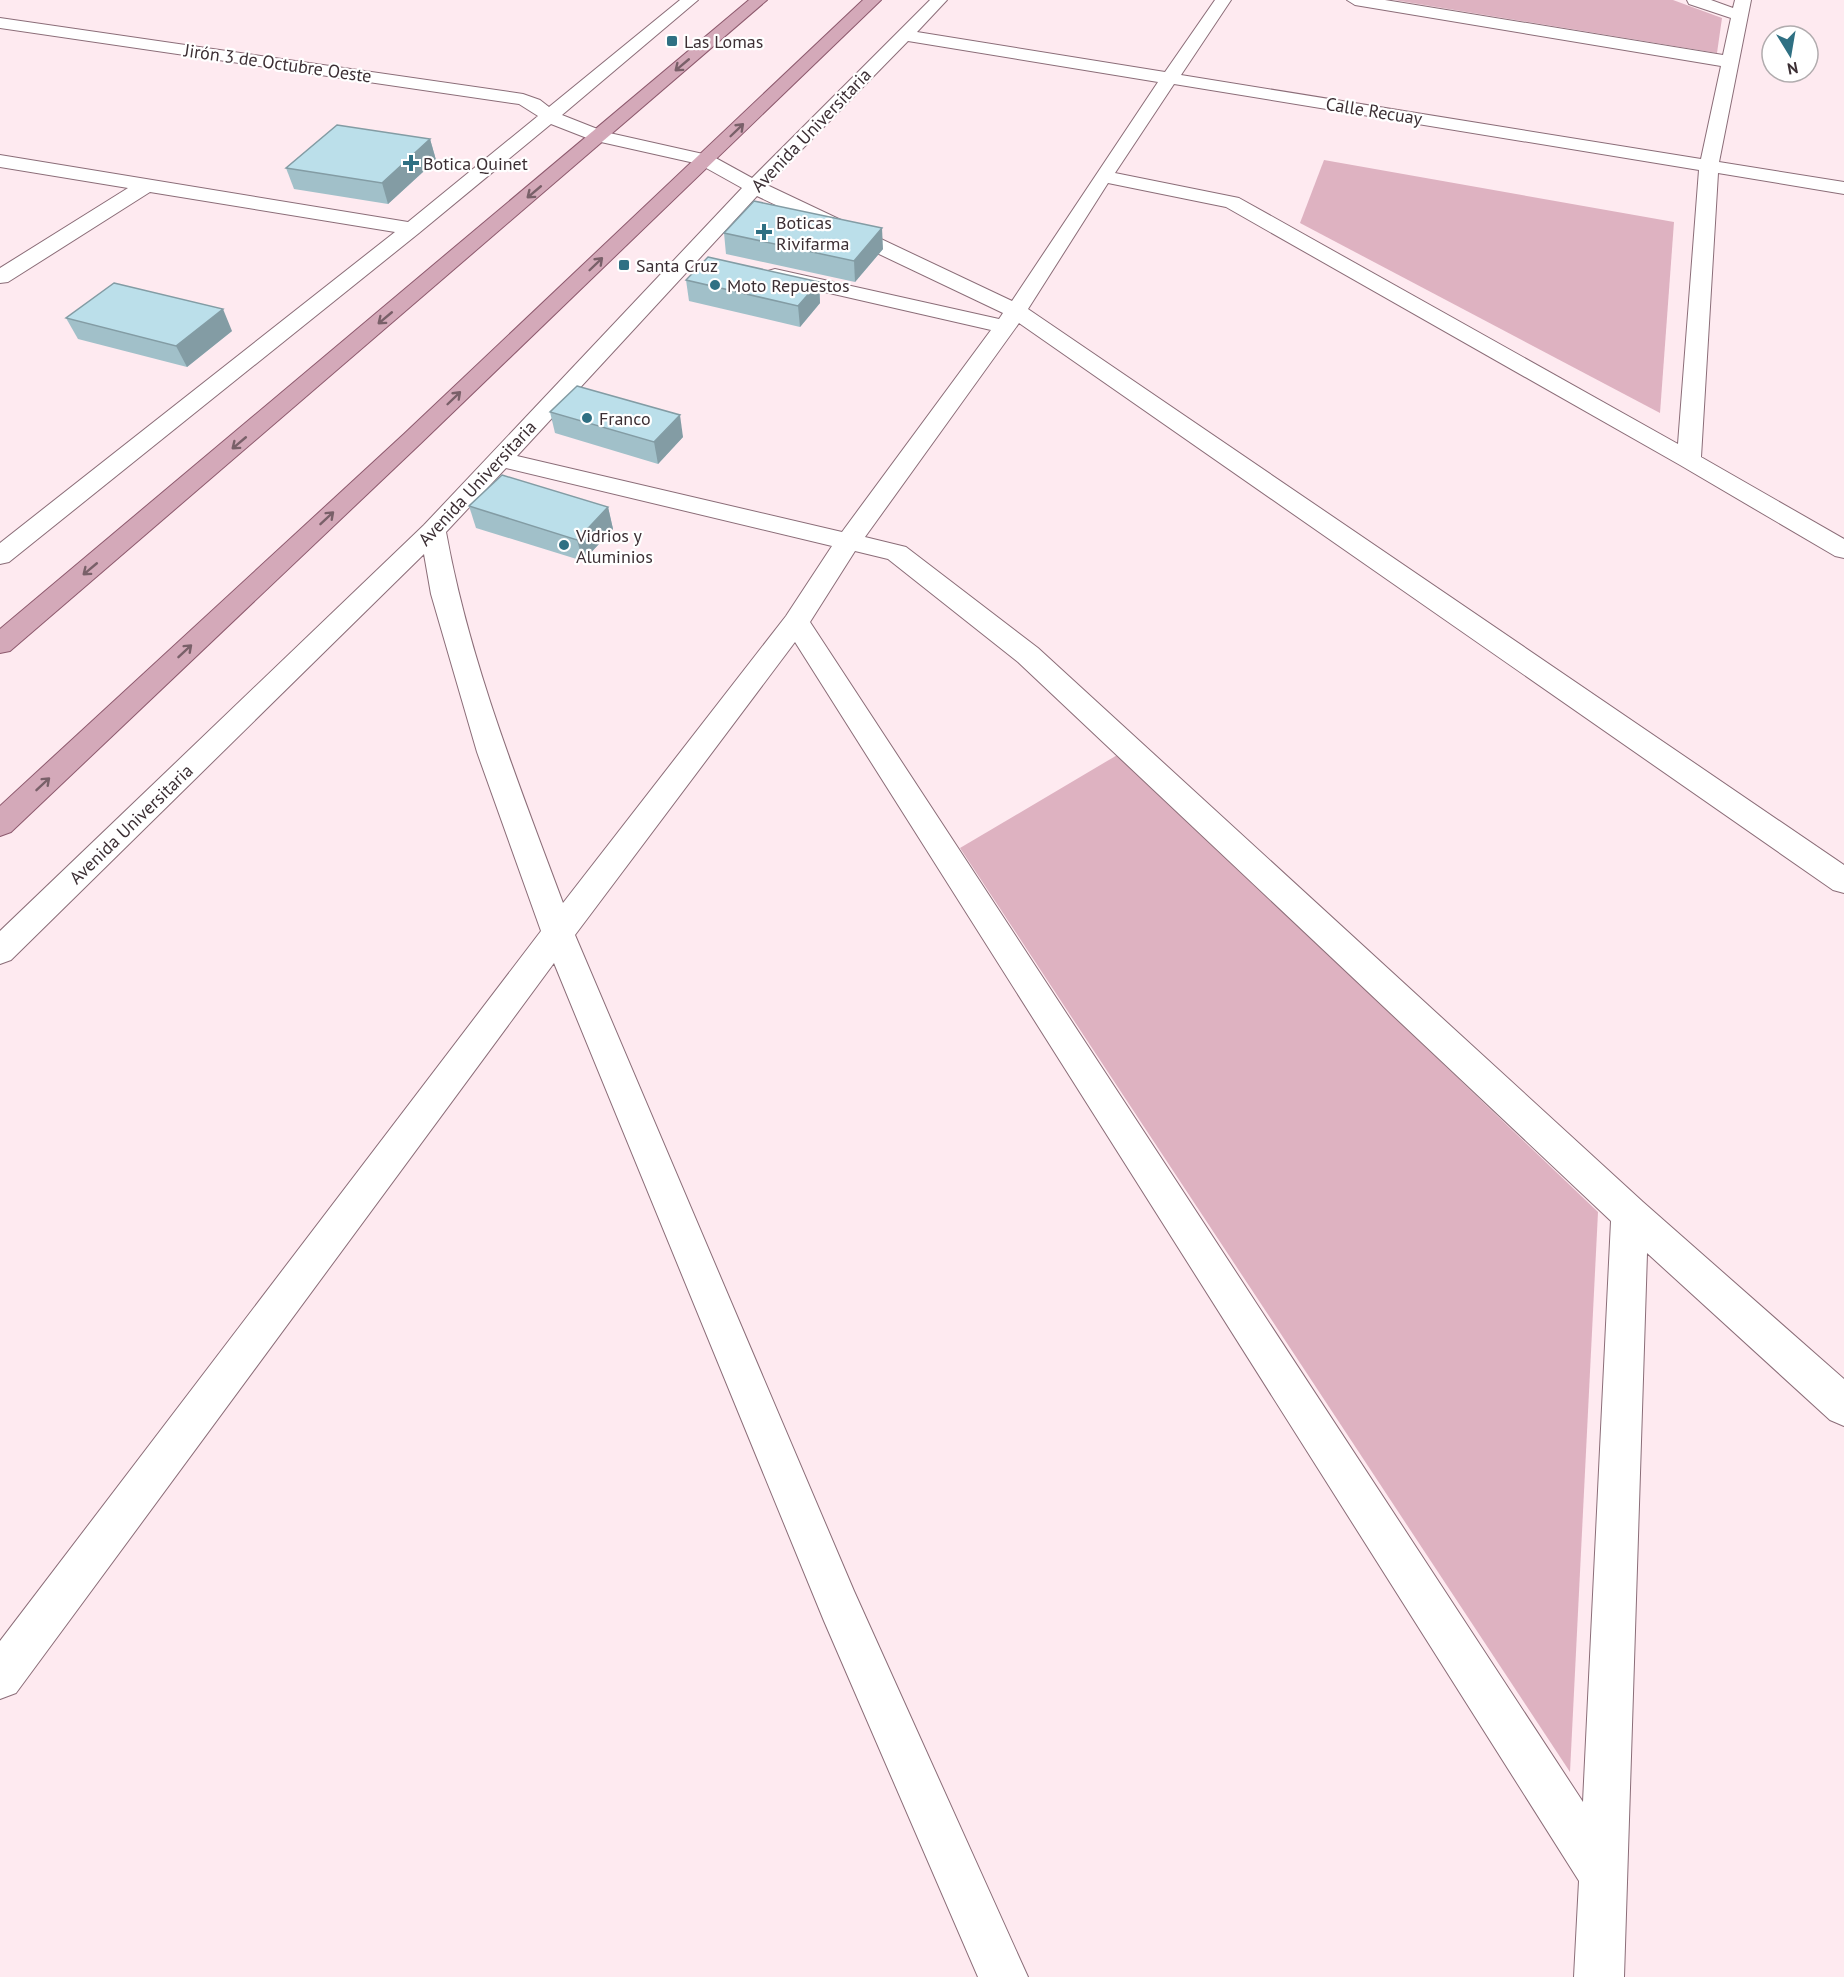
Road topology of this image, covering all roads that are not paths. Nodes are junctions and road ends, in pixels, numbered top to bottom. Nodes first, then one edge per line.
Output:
1 (662, 0) edge
2 (759, 0) edge
3 (873, 0) edge
4 (939, 0) edge
5 (1223, 0) edge
6 (1355, 0) edge
7 (1695, 0) edge
8 (688, 2) edge
9 (1742, 8) edge
10 (0, 23) edge
11 (904, 35) junction
12 (1731, 62) junction
13 (1170, 78) junction
14 (550, 117) junction
15 (599, 136) junction
16 (705, 160) junction
17 (0, 161) edge
18 (1709, 166) junction
19 (1103, 176) junction
20 (148, 184) junction
21 (754, 187) junction
22 (1844, 188) edge
23 (412, 229) junction
24 (691, 256) junction
25 (714, 261) edge
26 (761, 272) edge
27 (0, 277) edge
28 (1011, 319) junction
29 (499, 459) junction
30 (1689, 460) junction
31 (433, 531) junction
32 (848, 542) junction
33 (1844, 550) edge
34 (0, 556) edge
35 (796, 622) junction
36 (0, 644) edge
37 (0, 824) edge
38 (1844, 881) edge
39 (558, 933) junction
40 (0, 951) edge
41 (1630, 1214) junction
42 (1844, 1406) edge
43 (0, 1677) edge
44 (1603, 1875) junction
45 (1003, 1977) edge
46 (1599, 1977) edge

1 - 8 street
2 -> 15 main road
16 -> 3 main road
4 - 11 street, Avenida Universitaria
5 - 13 street
6 - 12 street
7 - 9 street
8 - 14 street
9 - 12 street
10 - 14 street, Jirón 3 de Octubre Oeste
11 - 13 street, Calle Recuay
11 - 21 street, Avenida Universitaria
12 - 18 street
13 - 18 street, Calle Recuay
13 - 19 street
14 - 15 street, Jirón 3 de Octubre Oeste
14 - 23 street
15 - 16 street, Jirón 3 de Octubre Oeste
15 -> 36 main road
16 - 21 street, Jirón 3 de Octubre Oeste
37 -> 16 main road
17 - 20 street
18 - 22 street, Calle Recuay
18 - 30 street
19 - 28 street
19 - 30 street
20 - 23 street
20 - 27 street
21 - 24 street, Avenida Universitaria
21 - 28 street, Jirón 3 de Octubre Oeste
23 - 34 street
24 - 25 street
24 - 29 street, Avenida Universitaria
26 - 28 street
28 - 32 street
28 - 38 street
29 - 31 street, Avenida Universitaria
29 - 32 street
30 - 33 street
31 - 39 street
31 - 40 street, Avenida Universitaria
32 - 35 street
32 - 41 street
35 - 39 street
35 - 44 street
39 - 43 street
39 - 45 street
41 - 42 street
41 - 44 street
44 - 46 street

